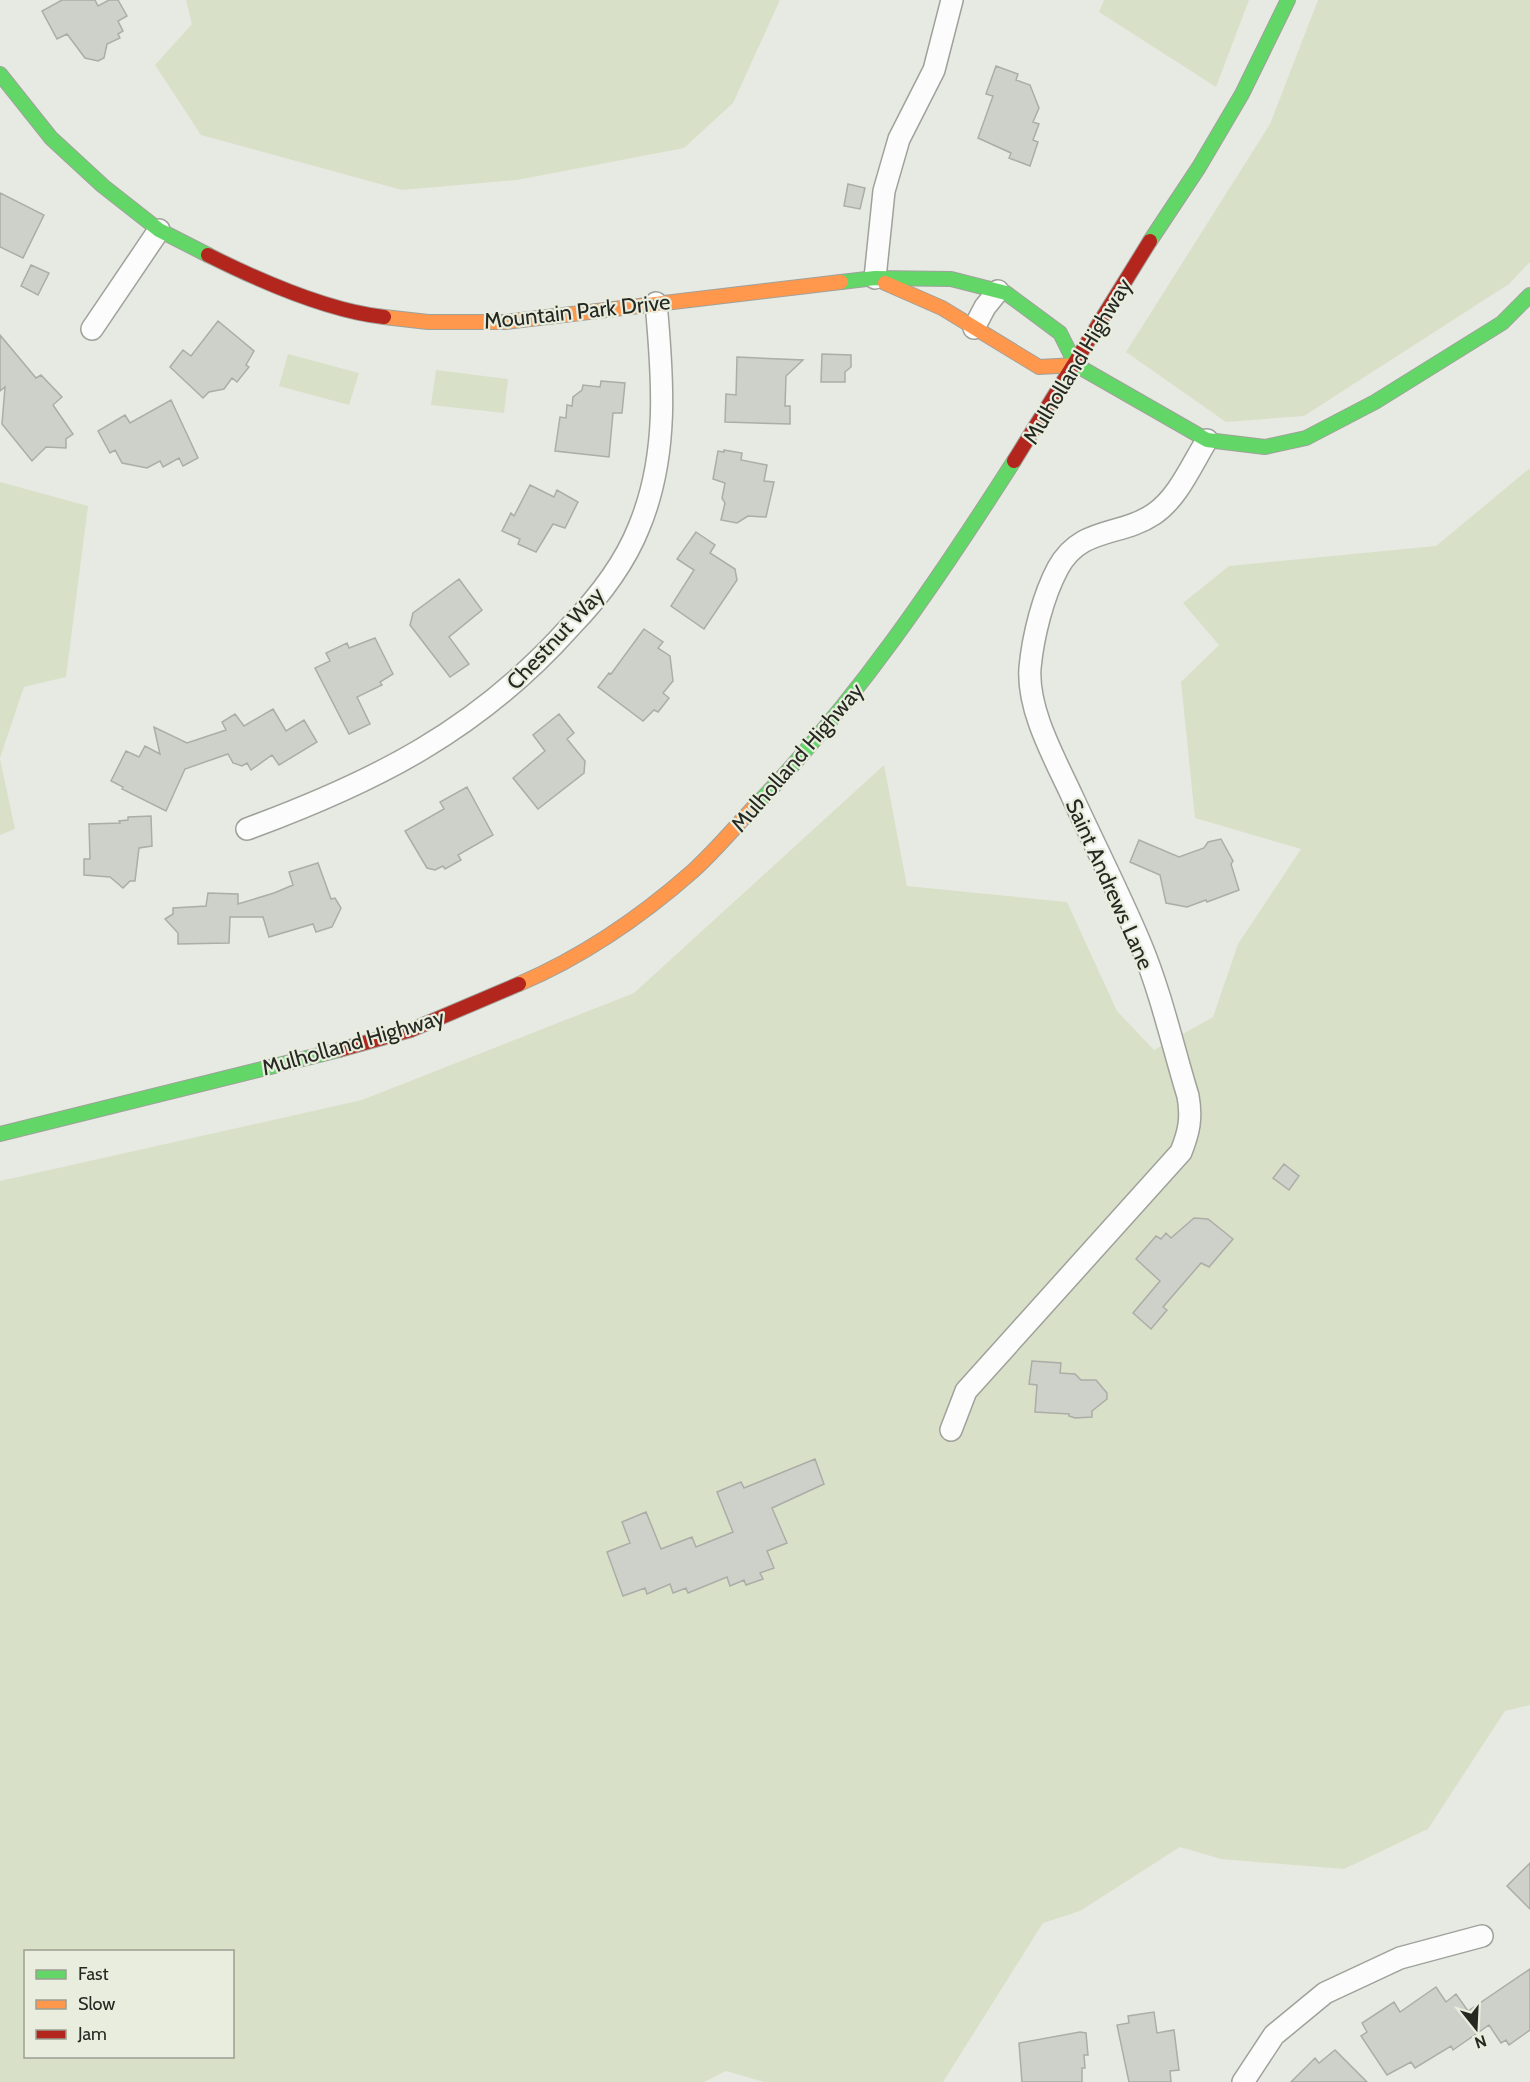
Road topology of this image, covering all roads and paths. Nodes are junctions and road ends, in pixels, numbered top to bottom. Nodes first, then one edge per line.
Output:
1 (952, 0) edge
2 (1288, 0) edge
3 (0, 74) edge
4 (159, 230) junction
5 (875, 278) junction
6 (998, 291) junction
7 (1530, 295) edge
8 (656, 303) junction
9 (974, 328) junction
10 (92, 329) dead end
11 (1076, 365) junction
12 (1207, 440) junction
13 (247, 829) dead end
14 (0, 1134) edge
15 (951, 1430) dead end
16 (1482, 1936) dead end
17 (1243, 2082) edge

1 - 5 street
2 - 11 street, Mulholland Highway
3 - 4 street, Mountain Park Drive
4 - 8 street, Mountain Park Drive
4 - 10 street
5 - 6 street, Mountain Park Drive
5 - 8 street, Mountain Park Drive
5 - 9 street
6 - 9 street
6 - 11 street, Mountain Park Drive
7 - 12 street
8 - 13 street, Chestnut Way
9 - 11 street
11 - 12 street
11 - 14 street, Mulholland Highway
12 - 15 street, Saint Andrews Lane
16 - 17 street

